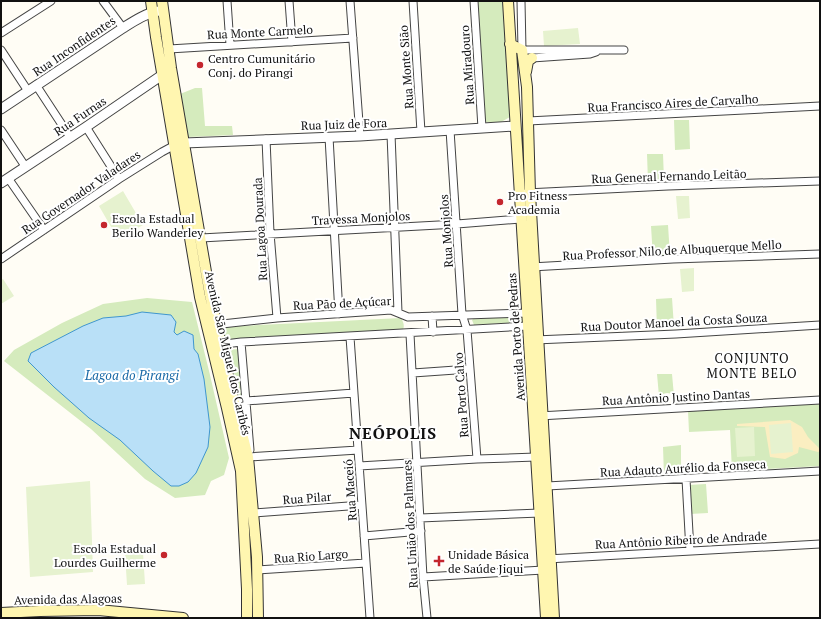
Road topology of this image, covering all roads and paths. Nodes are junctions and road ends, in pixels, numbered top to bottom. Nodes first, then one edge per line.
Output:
1 (51, 1) edge
2 (103, 1) edge
3 (151, 1) edge
4 (227, 1) edge
5 (289, 1) edge
6 (350, 1) edge
7 (413, 1) edge
8 (474, 1) edge
9 (508, 1) edge
10 (521, 1) edge
11 (163, 6) edge
12 (153, 12) junction
13 (123, 28) junction
14 (1, 33) edge
15 (353, 38) junction
16 (292, 42) junction
17 (230, 45) junction
18 (169, 48) junction
19 (511, 49) junction
20 (1, 50) edge
21 (624, 50) dead end
22 (598, 51) junction
23 (522, 53) junction
24 (532, 58) joint
25 (172, 68) junction
26 (162, 74) junction
27 (525, 76) junction
28 (36, 85) junction
29 (28, 91) junction
30 (820, 106) edge
31 (1, 109) edge
32 (528, 121) junction
33 (515, 126) junction
34 (86, 127) junction
35 (482, 128) junction
36 (1, 130) edge
37 (450, 130) junction
38 (421, 132) junction
39 (391, 134) junction
40 (360, 136) junction
41 (70, 137) junction
42 (329, 137) junction
43 (266, 139) junction
44 (180, 144) junction
45 (25, 166) junction
46 (119, 179) junction
47 (5, 180) edge
48 (820, 181) edge
49 (520, 193) junction
50 (530, 193) junction
51 (521, 219) junction
52 (457, 224) junction
53 (395, 227) junction
54 (44, 230) junction
55 (334, 230) junction
56 (270, 233) junction
57 (201, 238) junction
58 (820, 254) edge
59 (1, 259) edge
60 (535, 267) junction
61 (524, 268) junction
62 (398, 312) junction
63 (527, 313) junction
64 (339, 314) junction
65 (462, 314) junction
66 (432, 316) junction
67 (277, 318) junction
68 (820, 325) edge
69 (211, 326) junction
70 (528, 326) junction
71 (467, 330) junction
72 (433, 332) junction
73 (410, 334) junction
74 (350, 337) junction
75 (534, 340) junction
76 (241, 342) junction
77 (216, 345) junction
78 (470, 369) junction
79 (413, 373) junction
80 (354, 393) junction
81 (246, 400) junction
82 (820, 400) edge
83 (234, 403) junction
84 (538, 416) junction
85 (358, 450) junction
86 (249, 456) junction
87 (536, 457) junction
88 (477, 459) junction
89 (418, 462) junction
90 (359, 466) junction
91 (820, 472) edge
92 (686, 479) junction
93 (547, 486) junction
94 (362, 505) junction
95 (253, 513) junction
96 (540, 513) junction
97 (420, 518) junction
98 (421, 531) junction
99 (364, 536) junction
100 (245, 542) junction
101 (256, 542) junction
102 (820, 544) edge
103 (690, 551) junction
104 (547, 559) junction
105 (366, 563) junction
106 (257, 570) junction
107 (544, 570) junction
108 (423, 577) junction
109 (1, 613) edge
110 (41, 614) edge
111 (98, 614) edge
112 (183, 618) edge
113 (247, 618) edge
114 (258, 618) edge
115 (370, 618) edge
116 (427, 618) edge
117 (546, 618) edge
118 (554, 618) edge

1 - 14 street
2 - 13 street
3 - 12 main road, Avenida São Miguel dos Caribés
4 - 17 street
5 - 16 street
6 - 15 street
7 - 38 street, Rua Monte Sião
8 - 35 street, Rua Miradouro
9 - 19 main road, Avenida Porto de Pedras
10 - 23 street, Avenida Porto de Pedras
11 - 12 street, Rua Inconfidentes
11 - 18 main road, Avenida São Miguel dos Caribés
12 - 13 street, Rua Inconfidentes
12 - 26 main road, Avenida São Miguel dos Caribés
13 - 28 street, Rua Inconfidentes
15 - 16 street, Rua Monte Carmelo
15 - 40 street
16 - 17 street, Rua Monte Carmelo
17 - 18 street, Rua Monte Carmelo
18 - 25 main road, Avenida São Miguel dos Caribés
19 - 23 main road
19 - 33 main road, Avenida Porto de Pedras
20 - 29 street
21 - 22 street
22 - 23 street
22 - 24 street
23 - 27 main road, Avenida Porto de Pedras
24 - 27 main road
25 - 26 street, Rua Furnas
25 - 44 main road, Avenida São Miguel dos Caribés
26 - 34 street, Rua Furnas
26 - 44 main road, Avenida São Miguel dos Caribés
27 - 32 main road, Avenida Porto de Pedras
28 - 29 street, Rua Inconfidentes
28 - 41 street
29 - 31 street, Rua Inconfidentes
30 - 32 street, Rua Francisco Aires de Carvalho
32 - 50 main road, Avenida Porto de Pedras
33 - 35 street, Rua Juiz de Fora
33 - 49 main road, Avenida Porto de Pedras
34 - 41 street, Rua Furnas
34 - 46 street
35 - 37 street, Rua Juiz de Fora
36 - 45 street
37 - 38 street, Rua Juiz de Fora
37 - 52 street, Rua Monjolos
38 - 39 street, Rua Juiz de Fora
39 - 40 street, Rua Juiz de Fora
39 - 53 street
40 - 42 street, Rua Juiz de Fora
41 - 45 street, Rua Furnas
42 - 43 street, Rua Juiz de Fora
42 - 55 street
43 - 44 street, Rua Juiz de Fora
43 - 56 street, Rua Lagoa Dourada
44 - 46 street, Rua Governador Valadares
44 - 57 main road, Avenida São Miguel dos Caribés
44 - 69 main road, Avenida São Miguel dos Caribés
45 - 47 street, Rua Furnas
46 - 54 street, Rua Governador Valadares
47 - 54 street
48 - 50 street, Rua General Fernando Leitão
49 - 50 street, Rua General Fernando Leitão
49 - 51 main road, Avenida Porto de Pedras
50 - 60 main road, Avenida Porto de Pedras
51 - 52 street, Travessa Monjolos
51 - 61 main road, Avenida Porto de Pedras
52 - 53 street, Travessa Monjolos
52 - 65 street, Rua Monjolos
53 - 55 street, Travessa Monjolos
53 - 62 street
54 - 59 street, Rua Governador Valadares
55 - 56 street, Travessa Monjolos
55 - 64 street
56 - 57 street, Travessa Monjolos
56 - 67 street, Rua Lagoa Dourada
57 - 69 main road, Avenida São Miguel dos Caribés
58 - 60 street, Rua Professor Nilo de Albuquerque Mello
60 - 61 street, Rua Professor Nilo de Albuquerque Mello
60 - 75 main road, Avenida Porto de Pedras
61 - 63 main road, Avenida Porto de Pedras
62 - 64 street, Rua Pão de Açúcar
62 - 66 street, Rua Pão de Açúcar
63 - 65 street, Rua Pão de Açúcar
63 - 70 main road, Avenida Porto de Pedras
64 - 67 street, Rua Pão de Açúcar
65 - 66 street, Rua Pão de Açúcar
65 - 71 street, Rua Monjolos
66 - 72 street
67 - 69 street, Rua Pão de Açúcar
68 - 75 street, Rua Doutor Manoel da Costa Souza
69 - 77 main road, Avenida São Miguel dos Caribés
70 - 71 street
70 - 75 main road, Avenida Porto de Pedras
71 - 72 street
71 - 78 street, Rua Porto Calvo
72 - 73 street
73 - 74 street
73 - 79 street, Rua União dos Palmares
74 - 76 street
74 - 80 street, Rua Maceió
75 - 84 main road, Avenida Porto de Pedras
76 - 77 street
76 - 81 street, Avenida São Miguel dos Caribés
77 - 83 main road, Avenida São Miguel dos Caribés
77 - 100 main road, Avenida São Miguel dos Caribés
78 - 79 street
78 - 88 street, Rua Porto Calvo
79 - 89 street, Rua União dos Palmares
80 - 81 street
80 - 85 street, Rua Maceió
81 - 83 street
81 - 86 street, Avenida São Miguel dos Caribés
82 - 84 street, Rua Antônio Justino Dantas
83 - 86 main road, Avenida São Miguel dos Caribés
84 - 87 main road, Avenida Porto de Pedras
84 - 93 main road, Avenida Porto de Pedras
85 - 86 street
85 - 90 street, Rua Maceió
86 - 95 main road, Avenida São Miguel dos Caribés
87 - 88 street
87 - 96 main road, Avenida Porto de Pedras
88 - 89 street
89 - 90 street
89 - 97 street, Rua União dos Palmares
90 - 94 street, Rua Maceió
91 - 92 street, Rua Adauto Aurélio da Fonseca
92 - 93 street, Rua Adauto Aurélio da Fonseca
92 - 103 street
93 - 104 main road, Avenida Porto de Pedras
94 - 95 street, Rua Pilar
94 - 99 street, Rua Maceió
95 - 101 main road, Avenida São Miguel dos Caribés
96 - 97 street
96 - 104 main road, Avenida Porto de Pedras
97 - 98 street, Rua União dos Palmares
98 - 99 street
98 - 108 street, Rua União dos Palmares
99 - 105 street, Rua Maceió
100 - 101 main road
100 - 113 main road, Avenida São Miguel dos Caribés
101 - 106 main road, Avenida São Miguel dos Caribés
102 - 103 street, Rua Antônio Ribeiro de Andrade
103 - 104 street, Rua Antônio Ribeiro de Andrade
104 - 107 main road, Avenida Porto de Pedras
104 - 118 main road, Avenida Porto de Pedras
105 - 106 street, Rua Rio Largo
105 - 115 street, Rua Maceió
106 - 114 main road, Avenida São Miguel dos Caribés
107 - 108 street
107 - 117 main road, Avenida Porto de Pedras
108 - 116 street, Rua União dos Palmares
109 - 110 main road, Avenida das Alagoas
110 - 111 main road, Avenida das Alagoas
111 - 112 main road, Avenida das Alagoas

